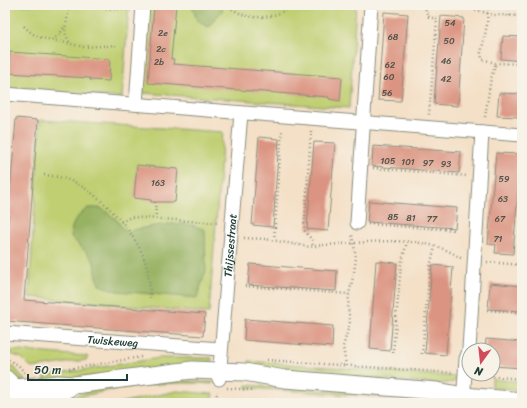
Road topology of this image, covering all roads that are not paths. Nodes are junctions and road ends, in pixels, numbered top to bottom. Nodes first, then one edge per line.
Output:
1 (371, 5) edge
2 (143, 8) edge
3 (5, 94) edge
4 (136, 104) junction
5 (241, 113) junction
6 (363, 122) junction
7 (482, 132) junction
8 (522, 135) edge
9 (357, 223) road end
10 (5, 333) edge
11 (469, 342) edge
12 (220, 348) junction
13 (219, 374) junction
14 (465, 382) edge
15 (74, 385) junction
16 (12, 390) edge
17 (522, 394) edge
18 (464, 396) edge
19 (522, 401) edge
20 (28, 403) edge

1 - 6 street
2 - 4 street
3 - 4 street
4 - 5 street
5 - 6 street
5 - 12 street, Thijssestraat
6 - 7 street
6 - 9 street
7 - 8 street
7 - 11 street
10 - 12 street, Twiskeweg
12 - 13 street, Thijssestraat
13 - 15 main road
13 - 18 main road
14 - 18 street
15 - 16 main road
15 - 20 main road
17 - 18 main road
18 - 19 main road

